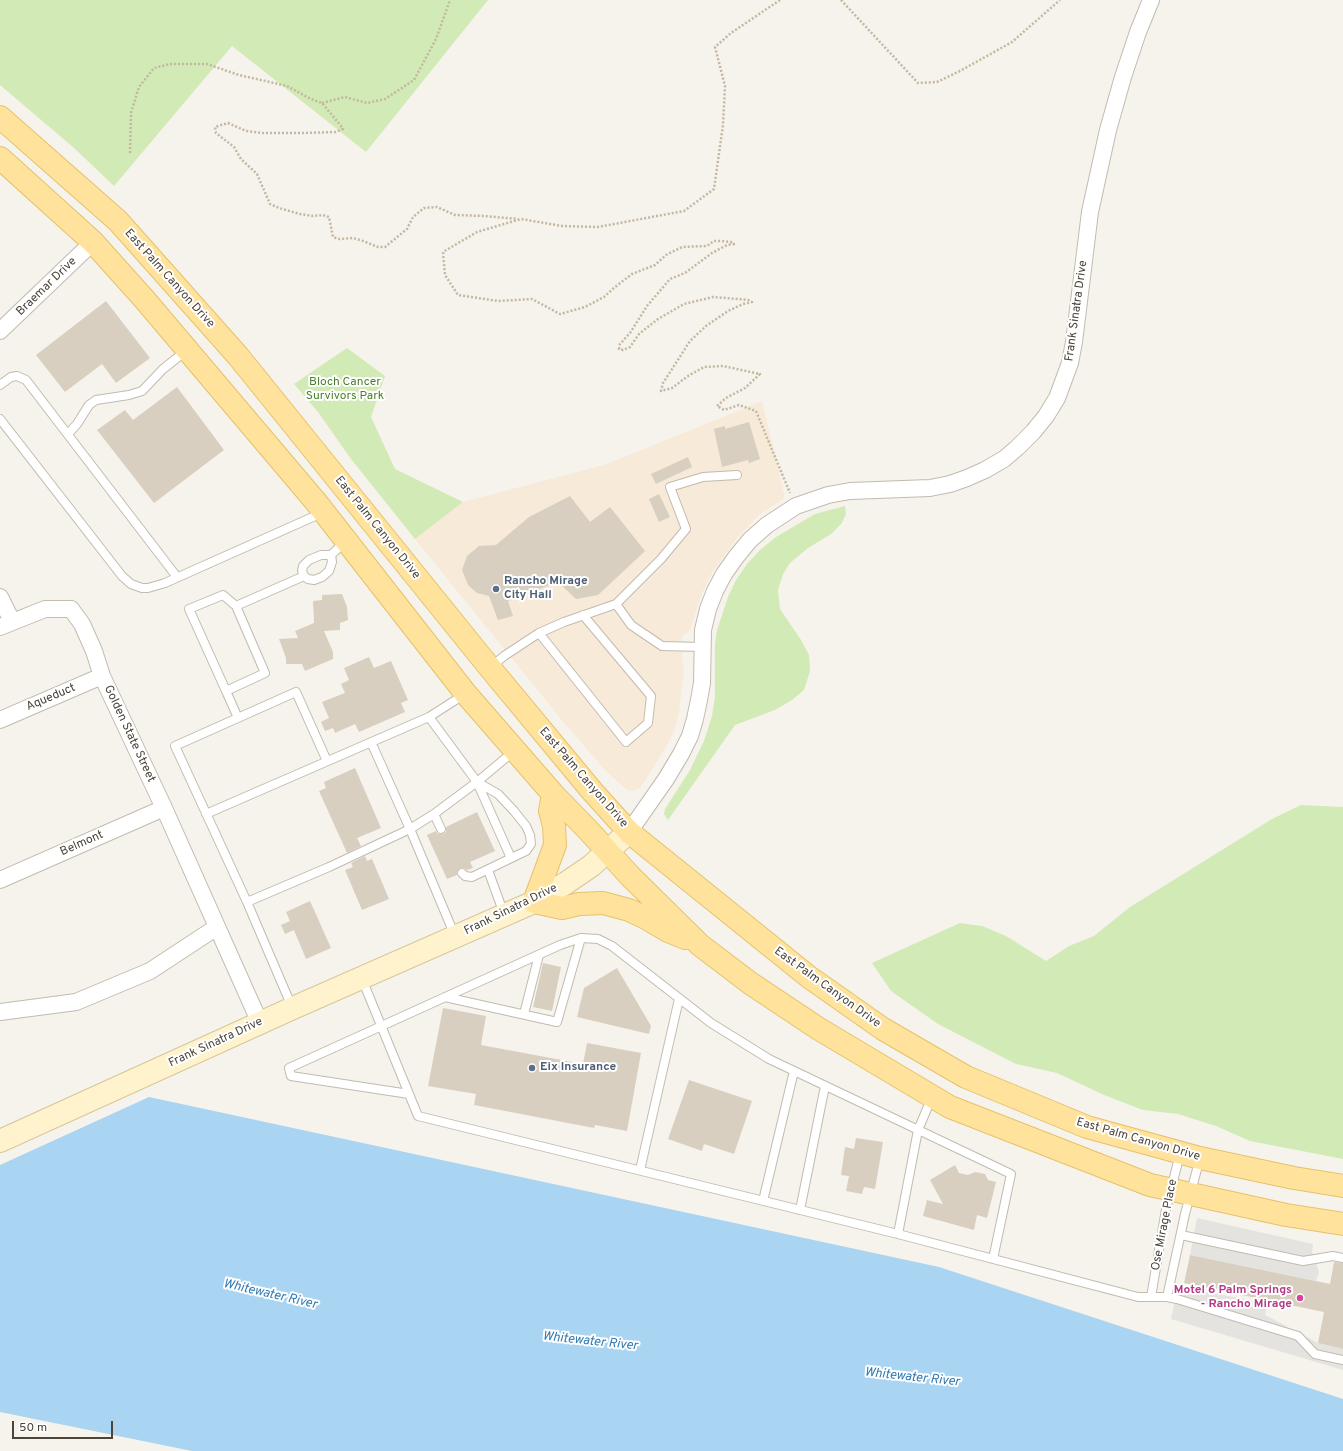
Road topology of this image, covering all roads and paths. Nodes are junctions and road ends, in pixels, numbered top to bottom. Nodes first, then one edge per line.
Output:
1 (450, 0) edge
2 (780, 0) edge
3 (841, 0) edge
4 (1060, 0) edge
5 (1151, 0) edge
6 (322, 103) junction
7 (0, 117) edge
8 (130, 153) dead end
9 (0, 158) edge
10 (521, 219) junction
11 (93, 242) junction
12 (0, 331) edge
13 (188, 349) junction
14 (0, 385) edge
15 (0, 419) edge
16 (68, 434) junction
17 (737, 475) dead end
18 (796, 506) junction
19 (325, 512) junction
20 (339, 548) junction
21 (304, 576) junction
22 (177, 577) junction
23 (0, 597) edge
24 (616, 604) junction
25 (236, 606) junction
26 (583, 615) junction
27 (6, 624) edge
28 (539, 633) junction
29 (702, 647) junction
30 (490, 668) junction
31 (102, 676) junction
32 (226, 691) junction
33 (466, 694) junction
34 (429, 716) junction
35 (238, 718) junction
36 (0, 720) edge
37 (371, 742) junction
38 (515, 750) junction
39 (327, 761) junction
40 (477, 782) junction
41 (553, 794) junction
42 (164, 808) junction
43 (206, 814) junction
44 (434, 814) junction
45 (410, 829) junction
46 (440, 829) dead end
47 (629, 832) junction
48 (607, 852) junction
49 (511, 858) junction
50 (488, 870) junction
51 (462, 873) dead end
52 (0, 880) edge
53 (247, 902) junction
54 (534, 902) junction
55 (504, 915) junction
56 (217, 927) junction
57 (456, 936) junction
58 (581, 938) junction
59 (700, 945) junction
60 (539, 955) junction
61 (361, 978) junction
62 (445, 997) junction
63 (679, 999) junction
64 (293, 1008) junction
65 (0, 1012) edge
66 (524, 1014) junction
67 (260, 1023) junction
68 (382, 1026) junction
69 (794, 1071) junction
70 (825, 1086) junction
71 (409, 1094) junction
72 (932, 1096) junction
73 (918, 1130) junction
74 (0, 1141) edge
75 (1190, 1156) junction
76 (640, 1170) junction
77 (1343, 1186) edge
78 (1181, 1192) junction
79 (763, 1201) junction
80 (800, 1210) junction
81 (1343, 1224) edge
82 (898, 1234) junction
83 (1181, 1235) junction
84 (1343, 1258) edge
85 (993, 1259) junction
86 (1151, 1297) junction
87 (1168, 1297) junction
88 (1343, 1360) edge

1 - 6 path
2 - 10 path
3 - 4 path
5 - 18 street, Frank Sinatra Drive
6 - 8 path
6 - 10 path
7 - 30 main road, East Palm Canyon Drive
9 - 11 main road
10 - 18 path
11 - 12 street, Braemar Drive
11 - 13 main road
13 - 16 lane
13 - 19 main road
14 - 16 lane
15 - 22 lane
16 - 22 lane
17 - 24 lane
18 - 29 street, Frank Sinatra Drive
19 - 20 main road
19 - 22 lane
20 - 21 lane
20 - 21 lane
20 - 33 main road
21 - 25 lane
23 - 27 street
24 - 26 lane
24 - 29 lane
25 - 32 lane
25 - 32 lane
26 - 28 lane
26 - 28 lane
27 - 31 street, Golden State Street
28 - 30 lane
29 - 47 street, Frank Sinatra Drive
30 - 47 main road, East Palm Canyon Drive
31 - 36 street, Aqueduct
31 - 42 street, Golden State Street
32 - 35 lane
33 - 34 lane
33 - 38 main road
34 - 37 lane
34 - 40 lane
35 - 39 lane
35 - 43 lane
37 - 39 lane
37 - 45 lane
38 - 40 lane
38 - 41 main road
39 - 43 lane
40 - 44 lane
40 - 49 lane
40 - 49 lane
41 - 48 main road
41 - 54 main road
42 - 52 street, Belmont
42 - 56 street, Golden State Street
43 - 53 lane
44 - 45 lane
44 - 46 lane
45 - 53 lane
45 - 57 lane
47 - 48 main road, Frank Sinatra Drive
47 - 75 main road, East Palm Canyon Drive
48 - 54 main road, Frank Sinatra Drive
48 - 59 main road
49 - 50 lane
50 - 51 lane
50 - 55 lane
53 - 64 lane
54 - 55 main road, Frank Sinatra Drive
54 - 59 main road
55 - 57 main road, Frank Sinatra Drive
56 - 65 street
56 - 67 street, Golden State Street
57 - 61 main road, Frank Sinatra Drive
58 - 60 lane
58 - 63 lane
58 - 66 lane
59 - 72 main road
60 - 62 lane
60 - 66 lane
61 - 64 main road, Frank Sinatra Drive
61 - 68 lane
62 - 66 lane
62 - 68 lane
63 - 69 lane
63 - 76 lane
64 - 67 main road, Frank Sinatra Drive
67 - 74 main road, Frank Sinatra Drive
68 - 71 lane
68 - 71 lane
69 - 70 lane
69 - 79 lane
70 - 73 lane
70 - 80 lane
71 - 76 lane
72 - 73 lane
72 - 78 main road
73 - 82 lane
73 - 85 lane
75 - 77 main road, East Palm Canyon Drive
75 - 78 lane, Ose Mirage Place
75 - 78 lane, Ose Mirage Place
76 - 79 lane
78 - 81 main road
78 - 83 lane, Ose Mirage Place
78 - 86 lane, Ose Mirage Place
79 - 80 lane
80 - 82 lane
82 - 85 lane
83 - 84 lane
83 - 87 lane, Ose Mirage Place
85 - 86 lane
86 - 87 lane
87 - 88 lane

